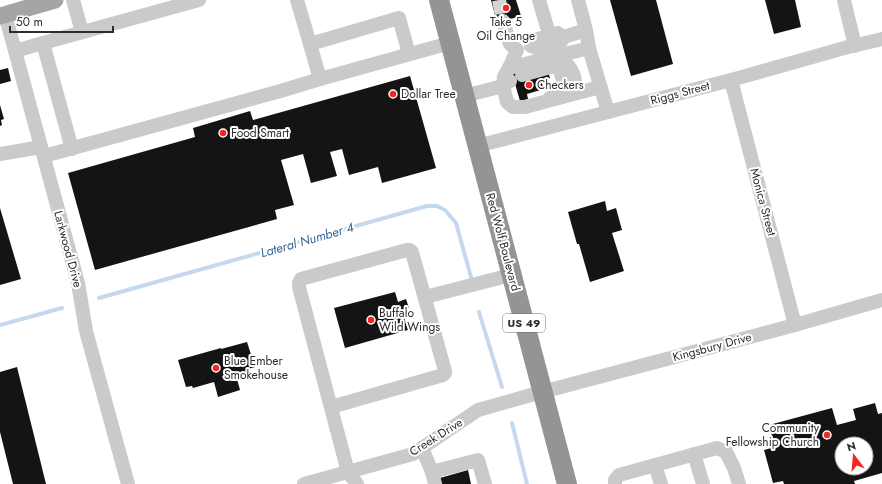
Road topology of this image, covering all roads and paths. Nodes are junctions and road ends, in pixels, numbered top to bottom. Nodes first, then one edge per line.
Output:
1 (56, 0) edge
2 (73, 0) edge
3 (199, 0) edge
4 (298, 0) edge
5 (439, 0) edge
6 (539, 0) edge
7 (578, 0) edge
8 (844, 0) edge
9 (165, 4) edge
10 (3, 15) edge
11 (504, 21) tunnel mouth
12 (546, 28) dead end
13 (586, 30) junction
14 (82, 32) junction
15 (882, 39) edge
16 (450, 42) junction
17 (43, 43) junction
18 (310, 44) junction
19 (855, 46) junction
20 (588, 48) junction
21 (517, 50) junction
22 (15, 51) junction
23 (409, 54) junction
24 (512, 77) junction
25 (320, 79) junction
26 (731, 80) junction
27 (600, 88) junction
28 (464, 96) junction
29 (542, 102) junction
30 (608, 112) junction
31 (477, 146) junction
32 (72, 149) junction
33 (42, 152) junction
34 (0, 154) edge
35 (511, 275) junction
36 (425, 297) junction
37 (882, 300) edge
38 (795, 325) junction
39 (542, 392) junction
40 (331, 407) junction
41 (422, 448) junction
42 (694, 454) junction
43 (656, 464) junction
44 (348, 472) junction
45 (433, 478) edge
46 (128, 484) edge
47 (304, 484) edge
48 (357, 484) edge
49 (485, 484) edge
50 (566, 484) edge
51 (615, 484) edge
52 (661, 484) edge
53 (702, 484) edge
54 (739, 484) edge

1 - 10 main road
2 - 14 street
3 - 9 street
4 - 18 street
5 - 16 highway, Red Wolf Boulevard / US 49
6 - 12 street
7 - 13 street
8 - 19 street
9 - 14 street
10 - 22 street, Larkwood Drive
11 - 21 street
13 - 20 street
13 - 21 street
14 - 17 street
15 - 19 street, Riggs Street
16 - 23 street
16 - 28 highway, Red Wolf Boulevard / US 49
17 - 22 street
17 - 32 street
18 - 23 street
18 - 25 street
19 - 26 street, Riggs Street
20 - 24 street
20 - 27 street
21 - 24 street
22 - 33 street, Larkwood Drive
23 - 25 street
24 - 28 street
24 - 29 street
24 - 29 street
25 - 32 street
26 - 30 street, Riggs Street
26 - 38 street, Monica Street
27 - 29 street
27 - 30 street
28 - 31 highway, Red Wolf Boulevard / US 49
30 - 31 street, Riggs Street
31 - 35 highway, Red Wolf Boulevard / US 49
32 - 33 street
33 - 34 street
33 - 46 street, Larkwood Drive
35 - 36 street
35 - 39 highway, Red Wolf Boulevard / US 49
36 - 40 street
36 - 40 street
37 - 38 street, Kingsbury Drive
38 - 39 street, Kingsbury Drive
39 - 41 street, Creek Drive
39 - 50 highway, Red Wolf Boulevard / US 49
40 - 44 street
41 - 44 street, Creek Drive
41 - 45 street
42 - 43 street
42 - 53 street
42 - 54 street
43 - 51 street
43 - 52 street
44 - 47 street, Creek Drive
44 - 48 street
45 - 49 street

